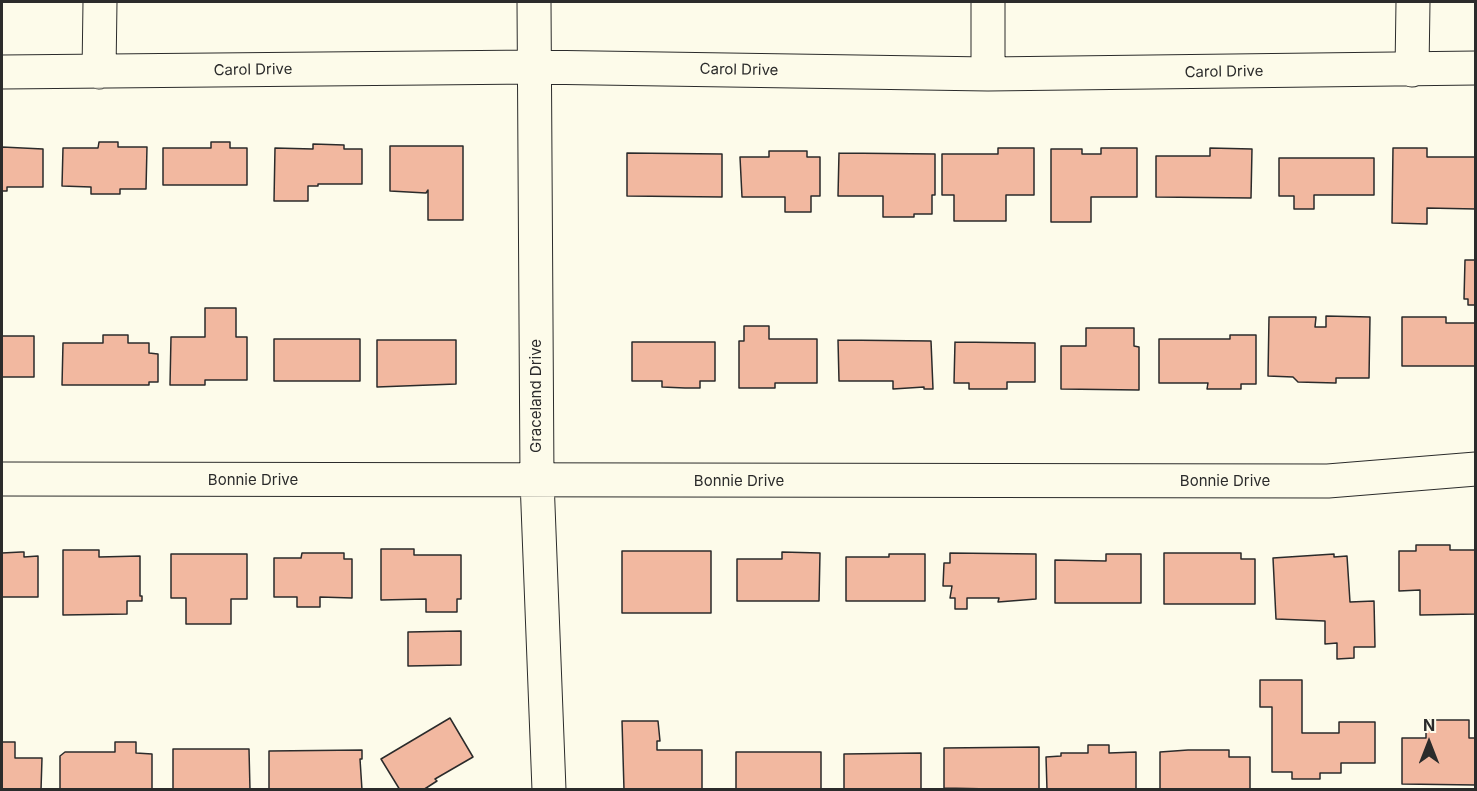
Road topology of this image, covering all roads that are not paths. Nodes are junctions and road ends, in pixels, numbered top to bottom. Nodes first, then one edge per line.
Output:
1 (100, 2) edge
2 (534, 2) edge
3 (988, 2) edge
4 (1413, 2) edge
5 (533, 67) junction
6 (1476, 68) edge
7 (1412, 70) junction
8 (2, 72) edge
9 (99, 72) junction
10 (988, 74) junction
11 (1476, 470) edge
12 (2, 479) edge
13 (537, 480) junction
14 (549, 789) edge

1 - 9 street
2 - 5 street, Graceland Drive
3 - 10 street
4 - 7 street
5 - 9 street, Carol Drive
5 - 10 street, Carol Drive
5 - 13 street, Graceland Drive
6 - 7 street, Carol Drive
7 - 10 street, Carol Drive
8 - 9 street, Carol Drive
11 - 13 street, Bonnie Drive
12 - 13 street, Bonnie Drive
13 - 14 street, Graceland Drive

